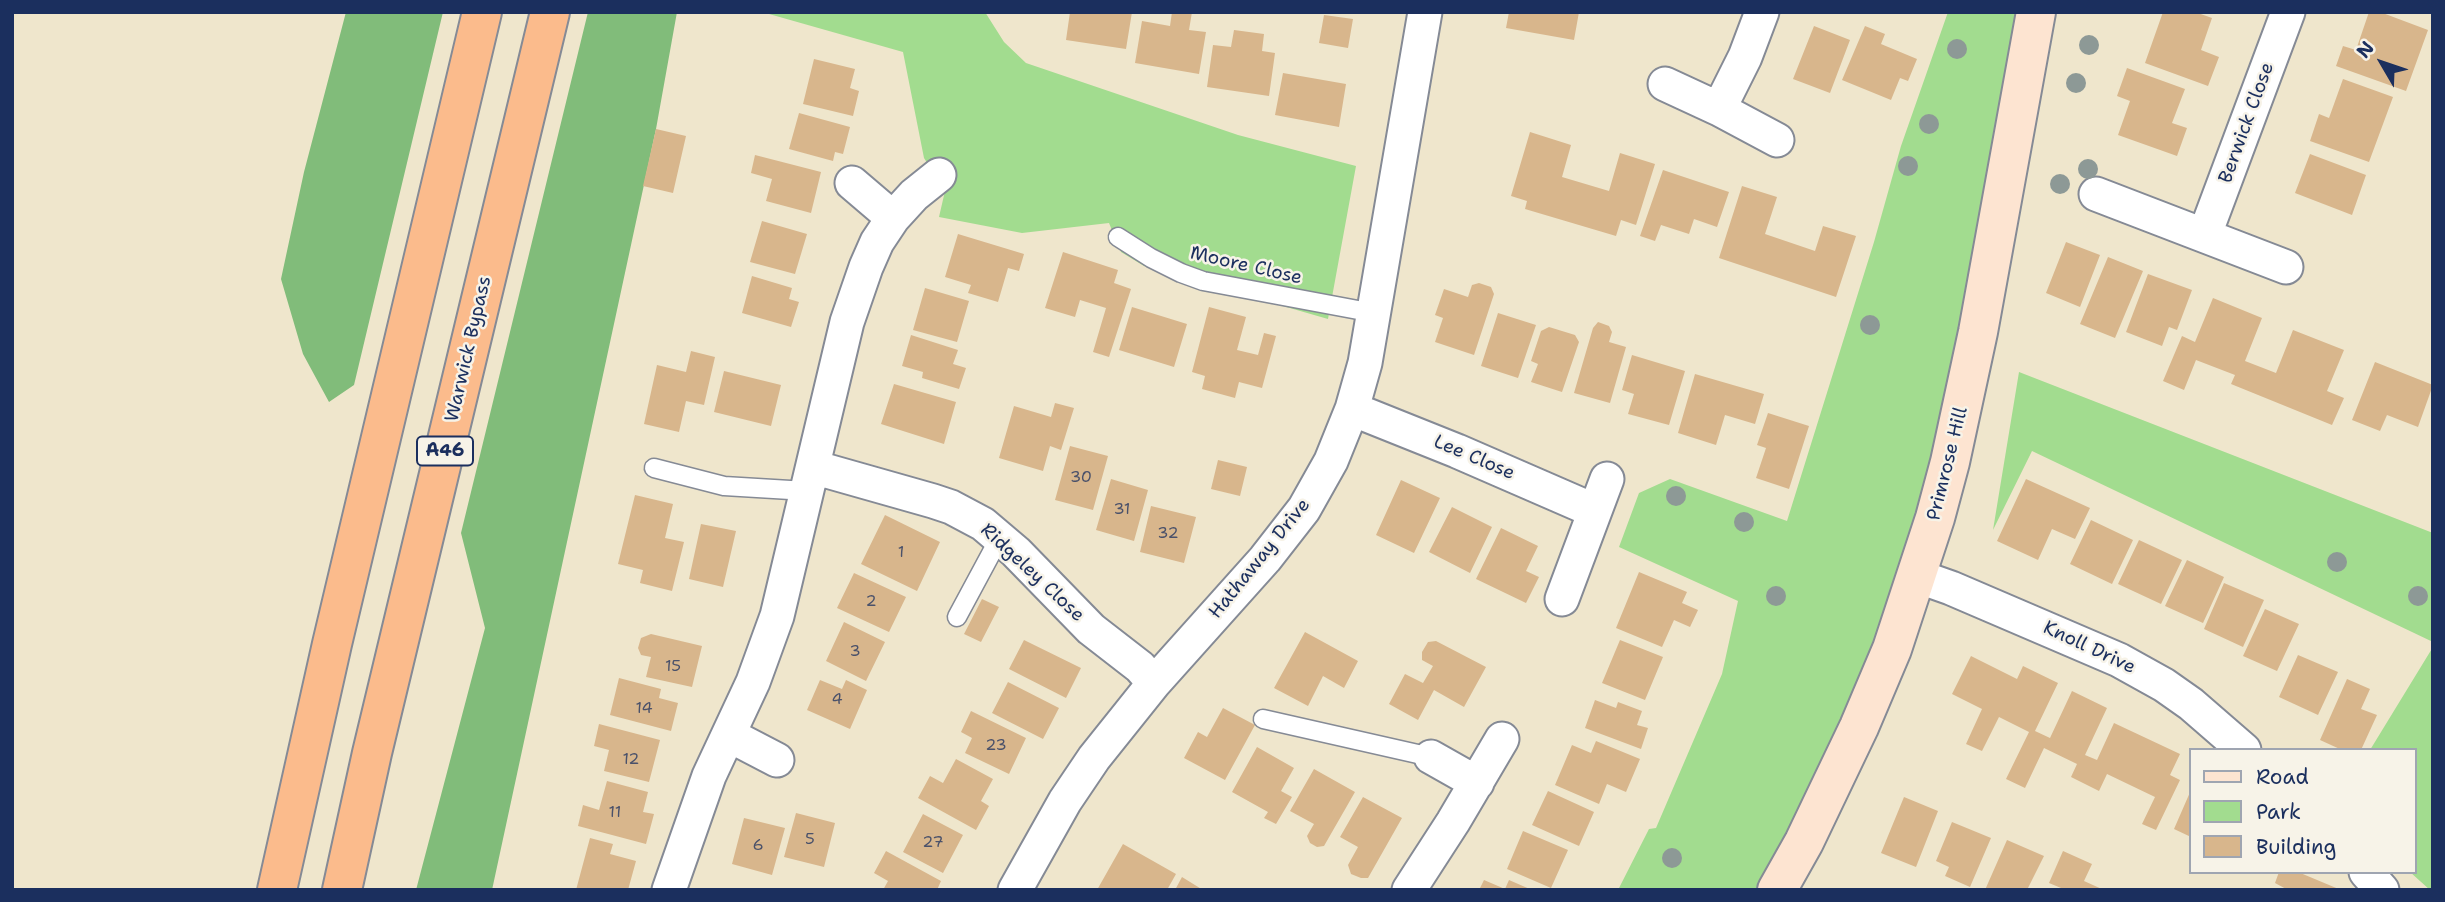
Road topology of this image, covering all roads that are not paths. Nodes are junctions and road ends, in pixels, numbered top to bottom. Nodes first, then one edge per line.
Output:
1 (482, 12) edge
2 (550, 12) edge
3 (1424, 12) edge
4 (1762, 12) edge
5 (2036, 12) edge
6 (2288, 12) edge
7 (1665, 84) dead end
8 (1720, 108) junction
9 (1777, 140) dead end
10 (939, 175) dead end
11 (852, 183) dead end
12 (2096, 194) dead end
13 (893, 218) junction
14 (2205, 234) junction
15 (1118, 237) dead end
16 (2286, 267) dead end
17 (1374, 313) junction
18 (1352, 410) junction
19 (654, 468) dead end
20 (1607, 478) dead end
21 (810, 479) junction
22 (1595, 511) junction
23 (1000, 537) junction
24 (1917, 576) junction
25 (1562, 598) dead end
26 (957, 617) dead end
27 (1154, 683) junction
28 (1263, 719) dead end
29 (729, 735) junction
30 (1502, 739) dead end
31 (2242, 748) edge
32 (1431, 757) joint
33 (777, 760) dead end
34 (1477, 783) junction
35 (2368, 874) edge
36 (277, 890) edge
37 (342, 890) edge
38 (669, 890) edge
39 (1015, 890) edge
40 (1409, 890) edge
41 (1777, 890) edge
42 (2382, 890) edge

1 - 36 highway
2 - 37 highway, Warwick Bypass / A46
3 - 17 street, Hathaway Drive
4 - 8 street
5 - 24 street, Primrose Hill
6 - 14 street, Berwick Close
7 - 8 street
8 - 9 street
10 - 13 street
11 - 13 street
12 - 14 street
13 - 21 street
14 - 16 street
15 - 17 lane, Moore Close
17 - 18 street, Hathaway Drive
18 - 22 street, Lee Close
18 - 27 street, Hathaway Drive
19 - 21 lane
20 - 22 street
21 - 23 street, Ridgeley Close
21 - 29 street
22 - 25 street
23 - 26 lane
23 - 27 street, Ridgeley Close
24 - 31 street, Knoll Drive
24 - 41 street, Primrose Hill
27 - 39 street, Hathaway Drive
28 - 32 lane
29 - 33 street
29 - 38 street
30 - 34 street
32 - 34 street
34 - 40 street
35 - 42 street

